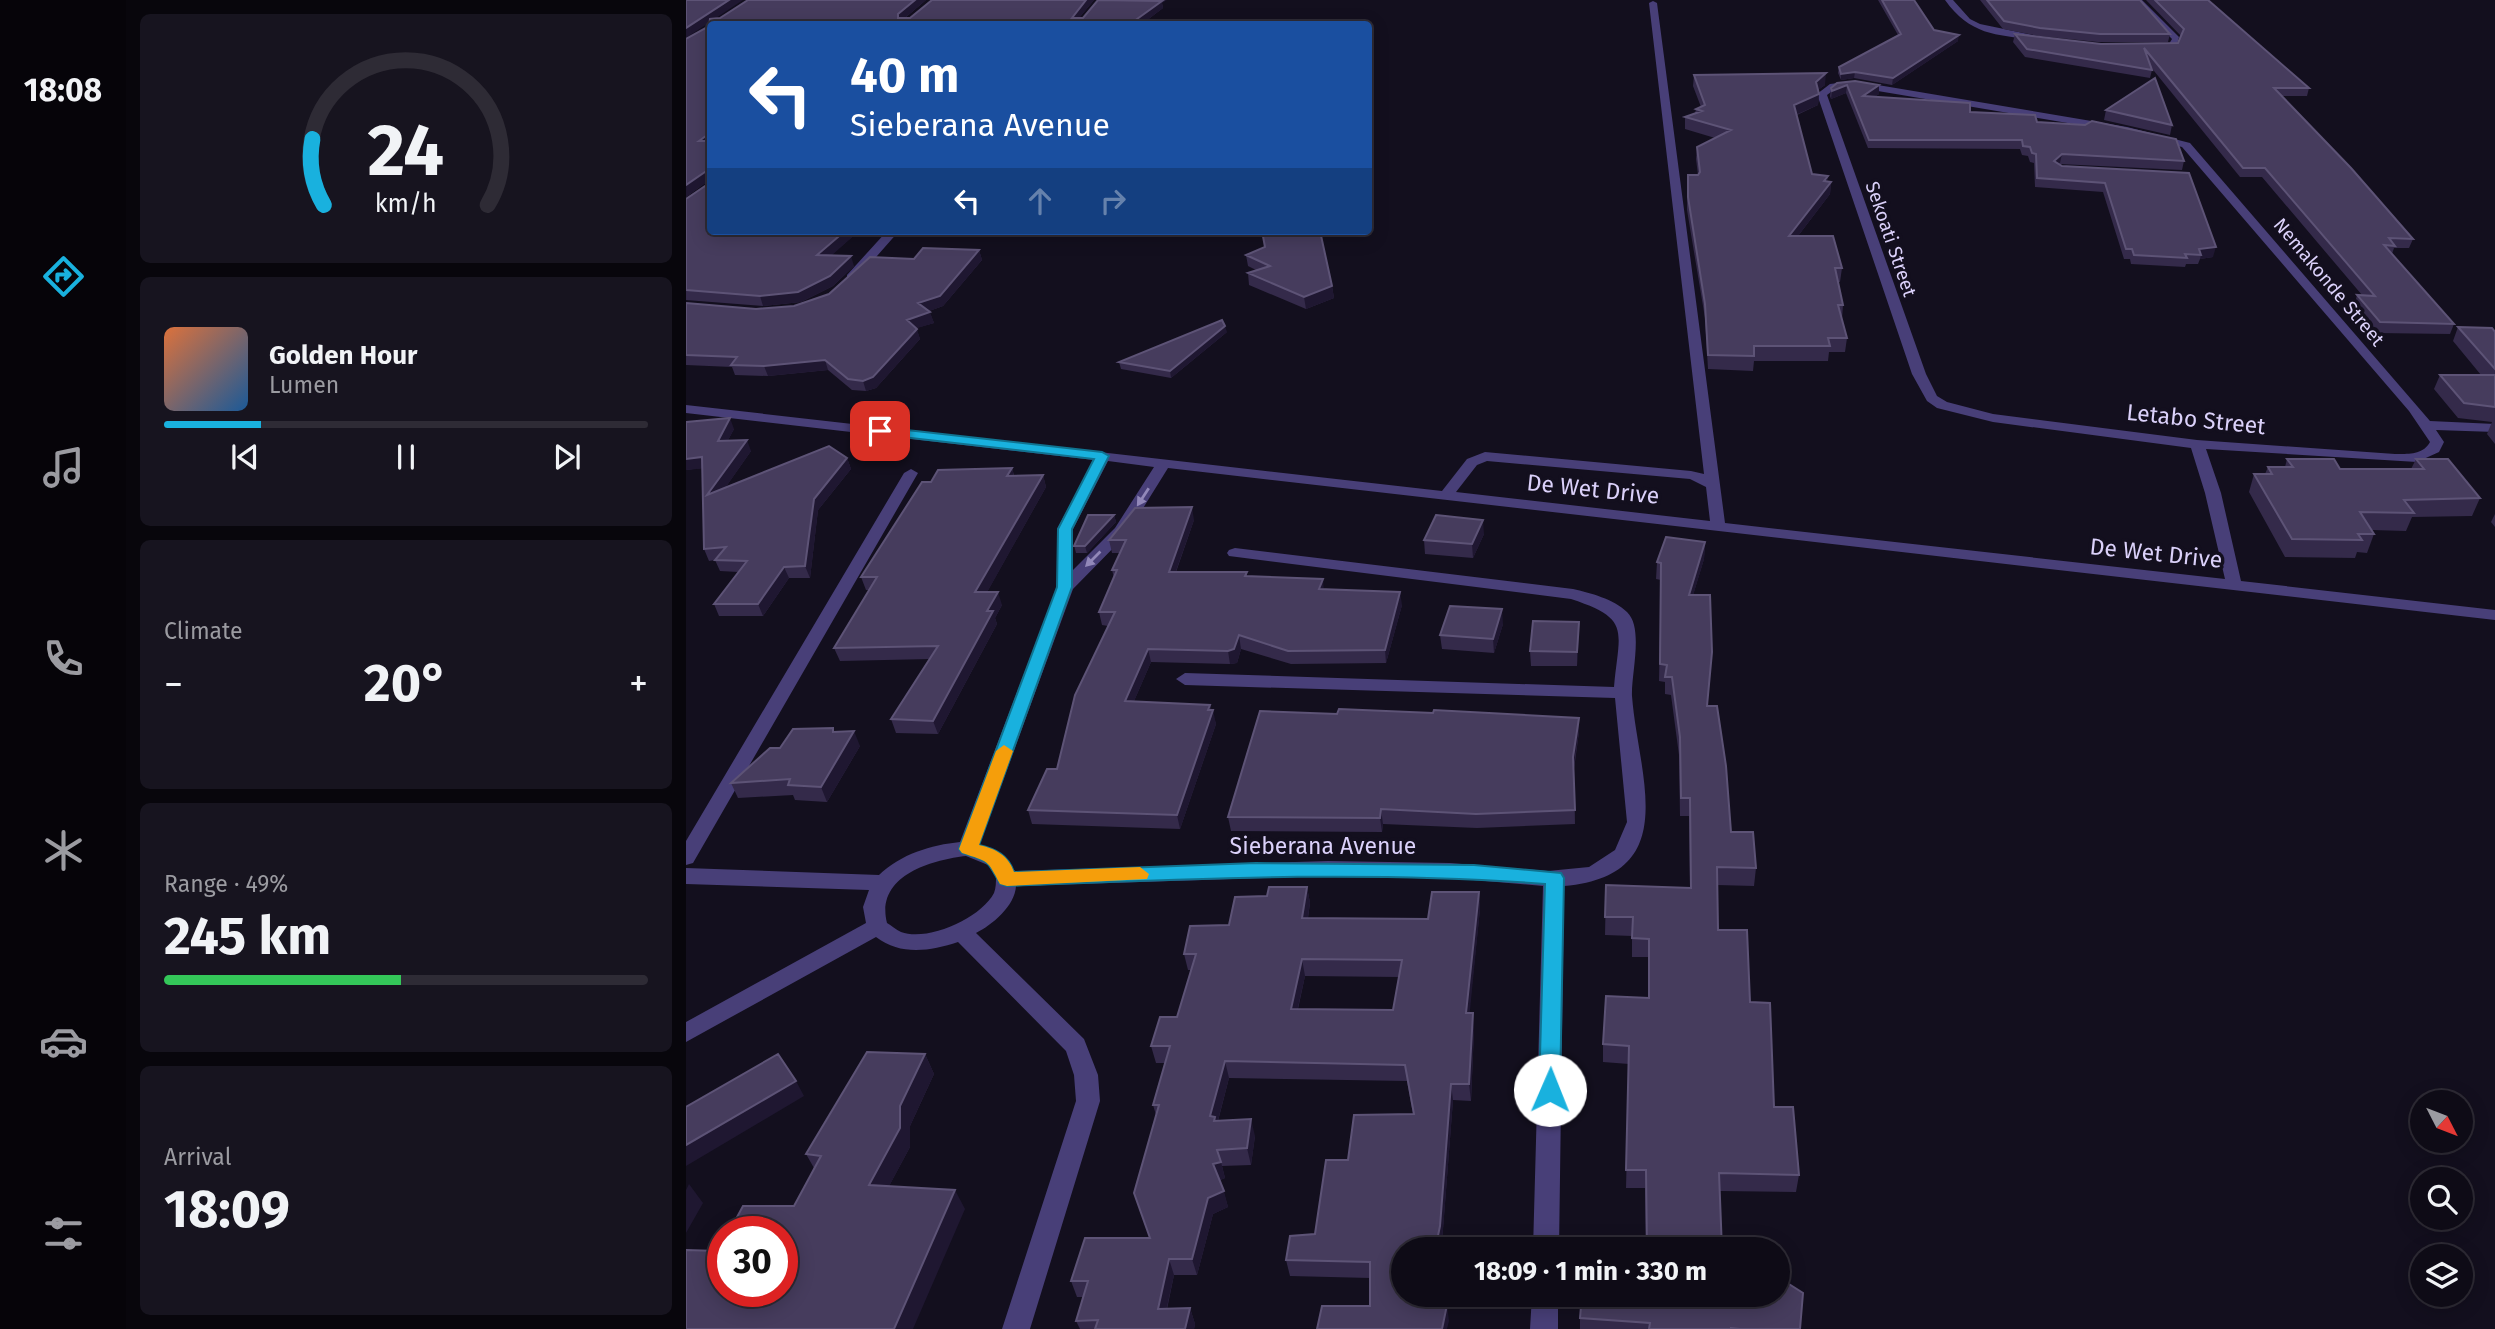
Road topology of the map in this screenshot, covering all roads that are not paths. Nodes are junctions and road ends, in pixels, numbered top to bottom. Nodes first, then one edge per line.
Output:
1 (1949, 0) edge
2 (2138, 0) edge
3 (1653, 3) dead end
4 (2043, 38) edge
5 (2144, 51) edge
6 (1854, 84) joint
7 (889, 235) edge
8 (837, 293) edge
9 (686, 409) edge
10 (1959, 412) joint
11 (2427, 425) junction
12 (2495, 428) edge
13 (2197, 444) junction
14 (1102, 456) junction
15 (1164, 463) junction
16 (911, 473) dead end
17 (1713, 485) junction
18 (1446, 495) junction
19 (1718, 526) junction
20 (1235, 553) dead end
21 (2234, 585) junction
22 (1065, 587) junction
23 (2495, 615) edge
24 (1185, 679) dead end
25 (1623, 693) junction
26 (968, 849) junction
27 (686, 858) edge
28 (686, 876) edge
29 (1554, 878) junction
30 (1007, 879) junction
31 (885, 883) junction
32 (877, 927) junction
33 (962, 933) junction
34 (686, 1033) edge
35 (1546, 1237) edge
36 (1545, 1307) edge
37 (1016, 1329) edge
38 (1544, 1329) edge

1 - 4 street
2 - 5 street
3 - 17 street
6 - 10 street, Sekoati Street
6 - 11 street, Nemakonde Street
7 - 8 street
9 - 14 street, De Wet Drive
10 - 13 street, Letabo Street
11 - 12 street
11 - 13 street, Letabo Street
13 - 21 street
14 - 15 street, De Wet Drive
14 - 22 street
15 - 18 street, De Wet Drive
15 -> 22 street
16 - 27 street
17 - 18 street
17 - 19 street
18 - 19 street, De Wet Drive
19 - 21 street, De Wet Drive
20 - 25 street, Sieberana Avenue
21 - 23 street, De Wet Drive
22 - 26 street
24 - 25 street
25 - 29 street, Sieberana Avenue
26 - 30 street
26 - 31 street
28 - 31 street
29 - 30 street, Sieberana Avenue
29 - 35 street
30 - 33 street
31 - 32 street
32 - 33 street
32 - 34 street
33 - 37 street
36 - 38 street

